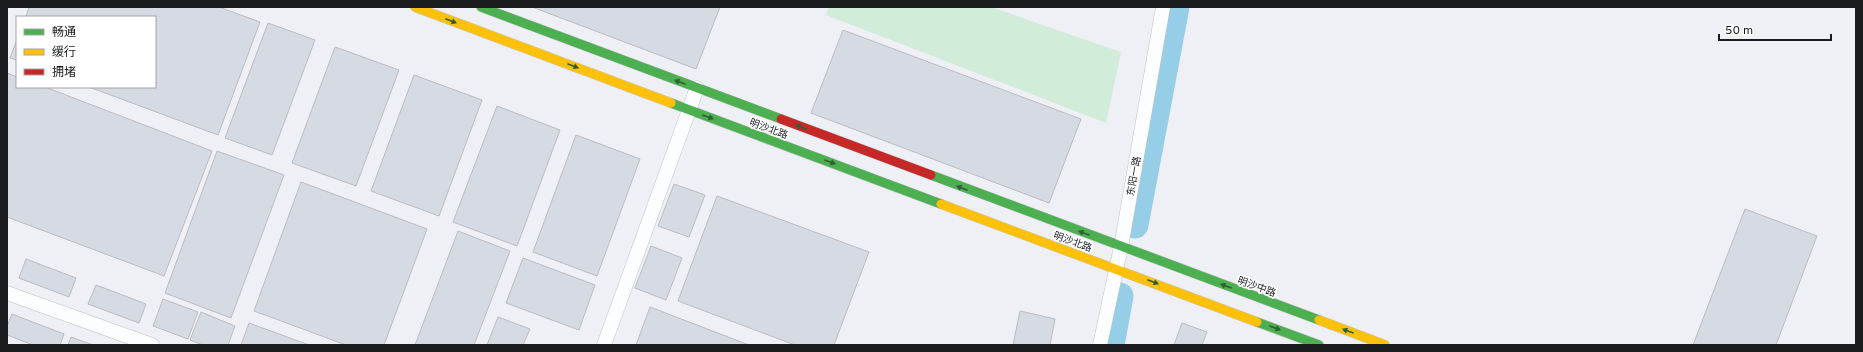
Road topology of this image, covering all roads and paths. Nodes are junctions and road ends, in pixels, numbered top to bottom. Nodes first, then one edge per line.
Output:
1 (415, 7) edge
2 (481, 7) edge
3 (1163, 7) edge
4 (476, 30) junction
5 (697, 88) junction
6 (690, 110) junction
7 (1121, 247) junction
8 (1116, 269) junction
9 (7, 293) edge
10 (152, 345) edge
11 (604, 345) edge
12 (1100, 345) edge
13 (1319, 345) edge
14 (1385, 345) edge

1 -> 4 street, 明沙北路
2 - 4 street
5 -> 2 street, 明沙北路
3 - 7 street, 东阳一路
4 -> 6 street, 明沙北路
5 - 6 street
7 -> 5 street, 明沙北路
6 -> 8 street, 明沙北路
6 - 11 street
7 - 8 street, 东阳一路
14 -> 7 street, 明沙中路
8 - 12 street, 东阳一路
8 -> 13 street
9 - 10 street

